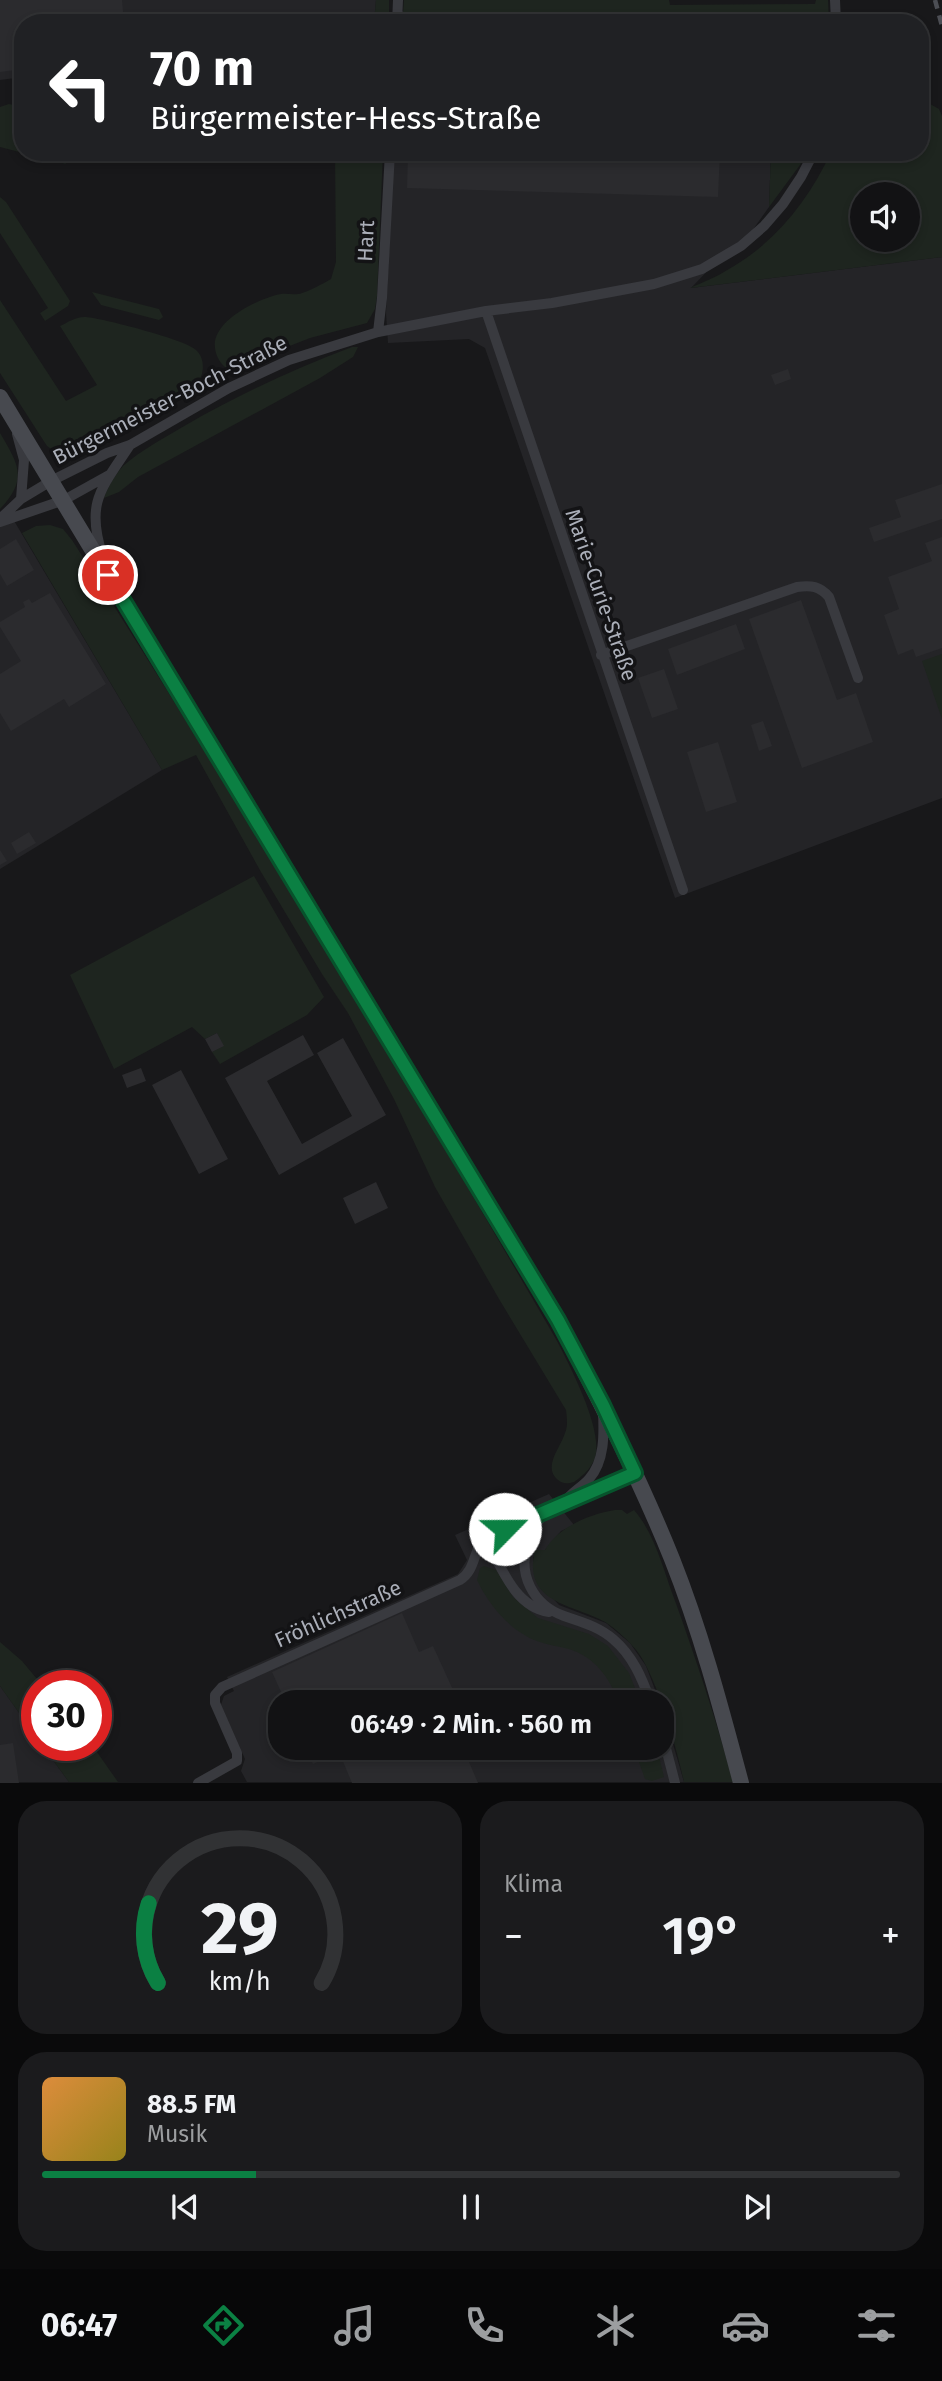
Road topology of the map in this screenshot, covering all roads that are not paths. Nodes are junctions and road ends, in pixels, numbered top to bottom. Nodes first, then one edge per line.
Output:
1 (390, 161) edge
2 (809, 161) edge
3 (486, 312) junction
4 (378, 332) junction
5 (0, 397) edge
6 (13, 418) junction
7 (130, 445) junction
8 (110, 474) junction
9 (51, 481) junction
10 (21, 499) junction
11 (64, 500) junction
12 (0, 520) edge
13 (108, 575) junction
14 (601, 655) junction
15 (858, 678) dead end
16 (683, 890) dead end
17 (603, 1405) junction
18 (635, 1473) junction
19 (564, 1502) junction
20 (543, 1513) junction
21 (485, 1537) junction
22 (555, 1612) junction
23 (646, 1690) edge
24 (669, 1760) edge
25 (198, 1783) edge
26 (675, 1783) edge
27 (741, 1783) edge

1 - 4 street, Hart
2 - 3 street, Bürgermeister-Boch-Straße
3 - 4 street, Bürgermeister-Boch-Straße
3 - 14 street, Marie-Curie-Straße
4 - 7 street, Bürgermeister-Boch-Straße
5 - 6 main road
6 - 9 main road
6 - 10 street
7 - 8 street
7 - 9 street, Bürgermeister-Boch-Straße
8 - 11 street
8 - 13 street
9 - 10 street, Bürgermeister-Boch-Straße
9 - 11 main road
10 - 12 street, Bürgermeister-Boch-Straße
11 - 12 street
11 - 13 main road
13 - 17 main road
14 - 15 street
14 - 16 street, Marie-Curie-Straße
17 - 18 main road
17 - 19 street
18 - 19 street
18 - 27 main road
19 - 20 street
20 - 21 street
20 - 22 street
21 - 22 street
21 - 25 street, Fröhlichstraße
22 - 23 street
24 - 26 street

